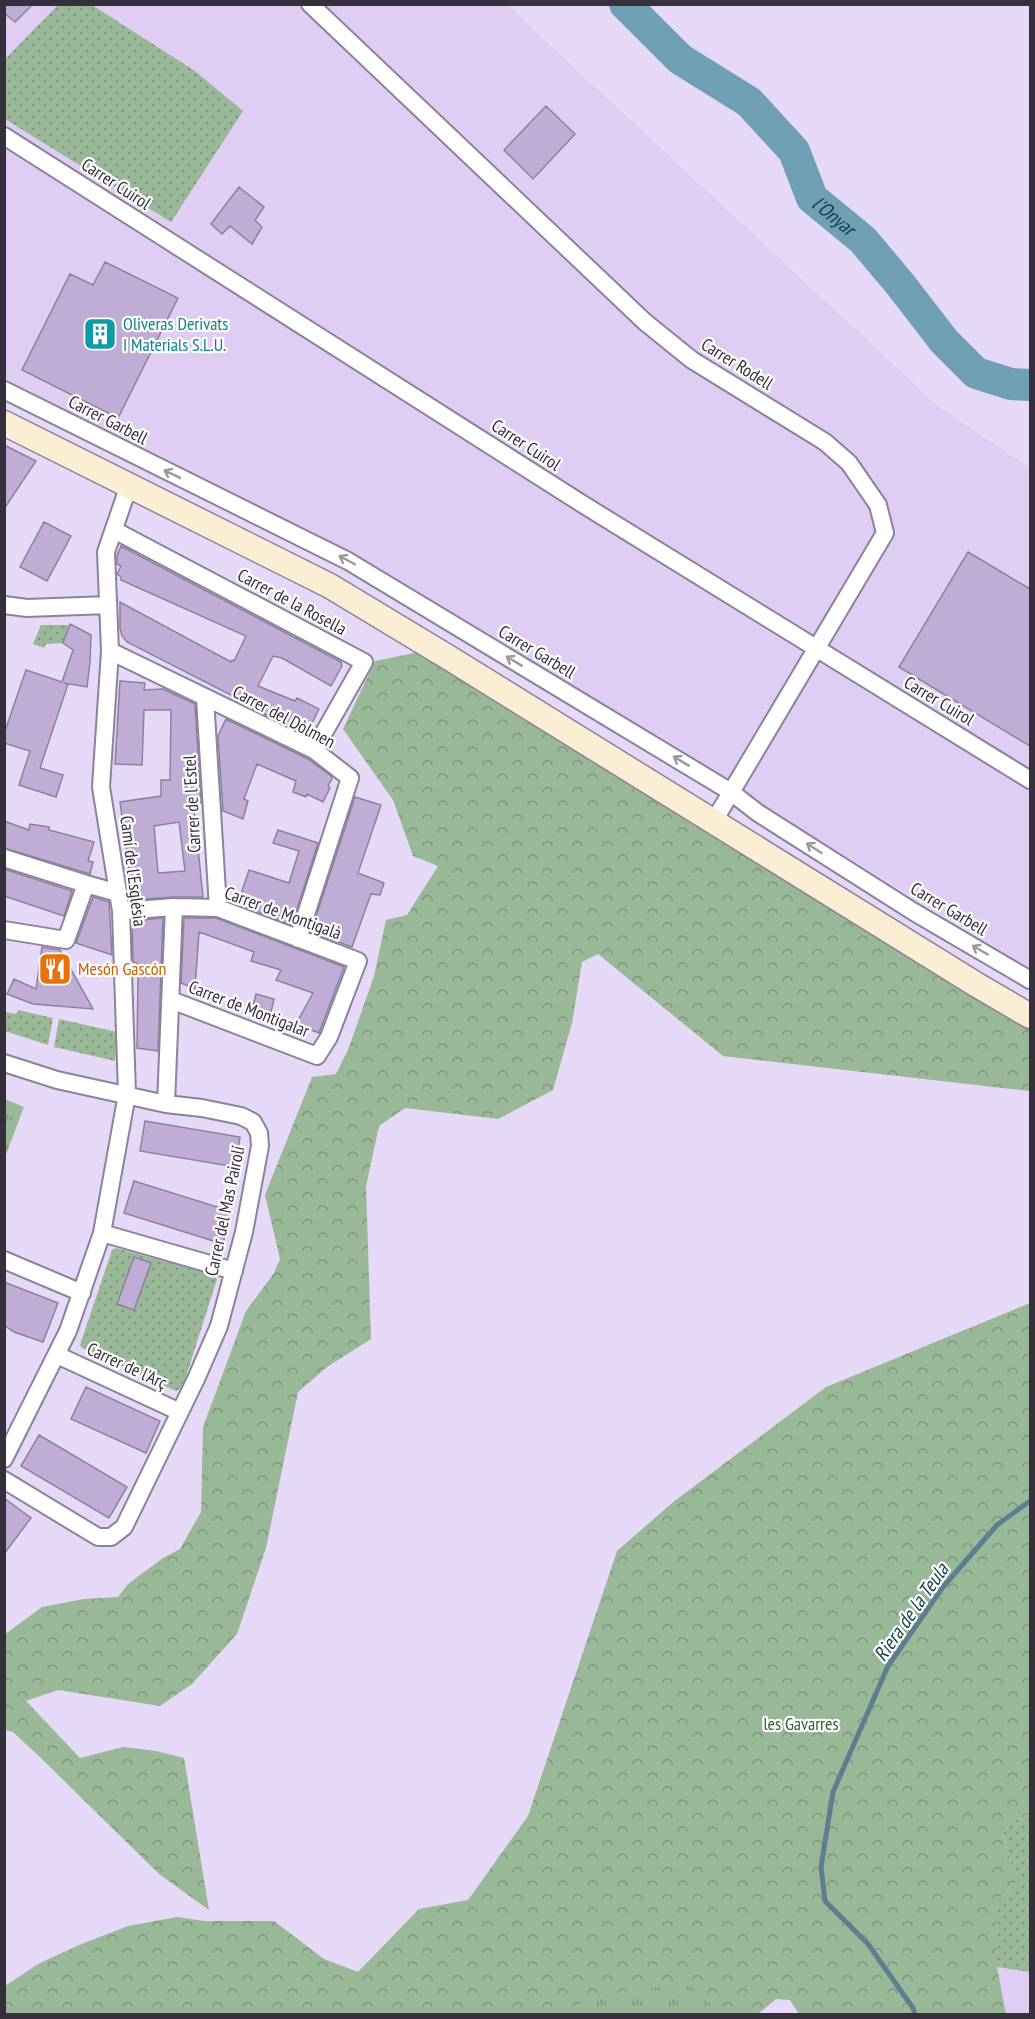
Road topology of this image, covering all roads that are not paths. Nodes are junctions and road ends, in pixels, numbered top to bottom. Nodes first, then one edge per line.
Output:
1 (310, 4) edge
2 (4, 136) edge
3 (4, 390) edge
4 (4, 423) edge
5 (129, 485) junction
6 (114, 530) junction
7 (4, 605) edge
8 (108, 605) junction
9 (816, 649) junction
10 (110, 651) junction
11 (206, 698) junction
12 (314, 750) junction
13 (1030, 780) edge
14 (731, 792) junction
15 (714, 821) junction
16 (4, 858) edge
17 (86, 885) junction
18 (118, 893) junction
19 (174, 907) junction
20 (218, 908) junction
21 (121, 911) junction
22 (4, 930) edge
23 (298, 939) junction
24 (358, 962) joint
25 (1030, 980) edge
26 (171, 1000) junction
27 (1030, 1016) edge
28 (4, 1063) edge
29 (128, 1094) junction
30 (166, 1104) junction
31 (102, 1233) junction
32 (4, 1260) edge
33 (234, 1271) junction
34 (82, 1293) junction
35 (57, 1355) junction
36 (180, 1412) junction
37 (4, 1460) edge
38 (4, 1480) edge

1 - 9 street, Carrer Rodell
2 - 9 street, Carrer Cuirol
14 -> 3 street, Carrer Garbell
4 - 5 main road
5 - 6 street, Camí de l'Església
5 - 15 main road
6 - 8 street, Camí de l'Església
6 - 12 street, Carrer de la Rosella
7 - 8 street
8 - 10 street, Camí de l'Església
9 - 13 street, Carrer Cuirol
9 - 14 street, Carrer Rodell
10 - 11 street, Carrer del Dòlmen
10 - 18 street, Camí de l'Església
11 - 12 street, Carrer del Dòlmen
11 - 20 street, Carrer de l'Estel
12 - 23 street, Carrer del Dòlmen
14 - 15 street, Carrer Rodell
25 -> 14 street, Carrer Garbell
15 - 27 main road
16 - 17 street
17 - 18 street
17 - 22 street
18 - 21 street, Camí de l'Església
19 - 20 street, Carrer de Montigalà
19 - 21 street, Carrer de Montigalà
19 - 26 street
20 - 23 street, Carrer de Montigalà
21 - 29 street, Camí de l'Església
23 - 24 street, Carrer de Montigalà
24 - 26 street, Carrer de Montigalar
26 - 30 street
28 - 29 street, Carrer del Mas Pairolí
29 - 30 street, Carrer del Mas Pairolí
29 - 31 street, Camí de l'Església
30 - 33 street, Carrer del Mas Pairolí
31 - 33 street
31 - 34 street, Camí de l'Església
32 - 34 street
33 - 36 street, Carrer del Mas Pairolí
34 - 35 street, Camí de l'Església
35 - 36 street, Carrer de l'Arç
35 - 37 street, Camí de l'Església
36 - 38 street, Carrer del Mas Pairolí

